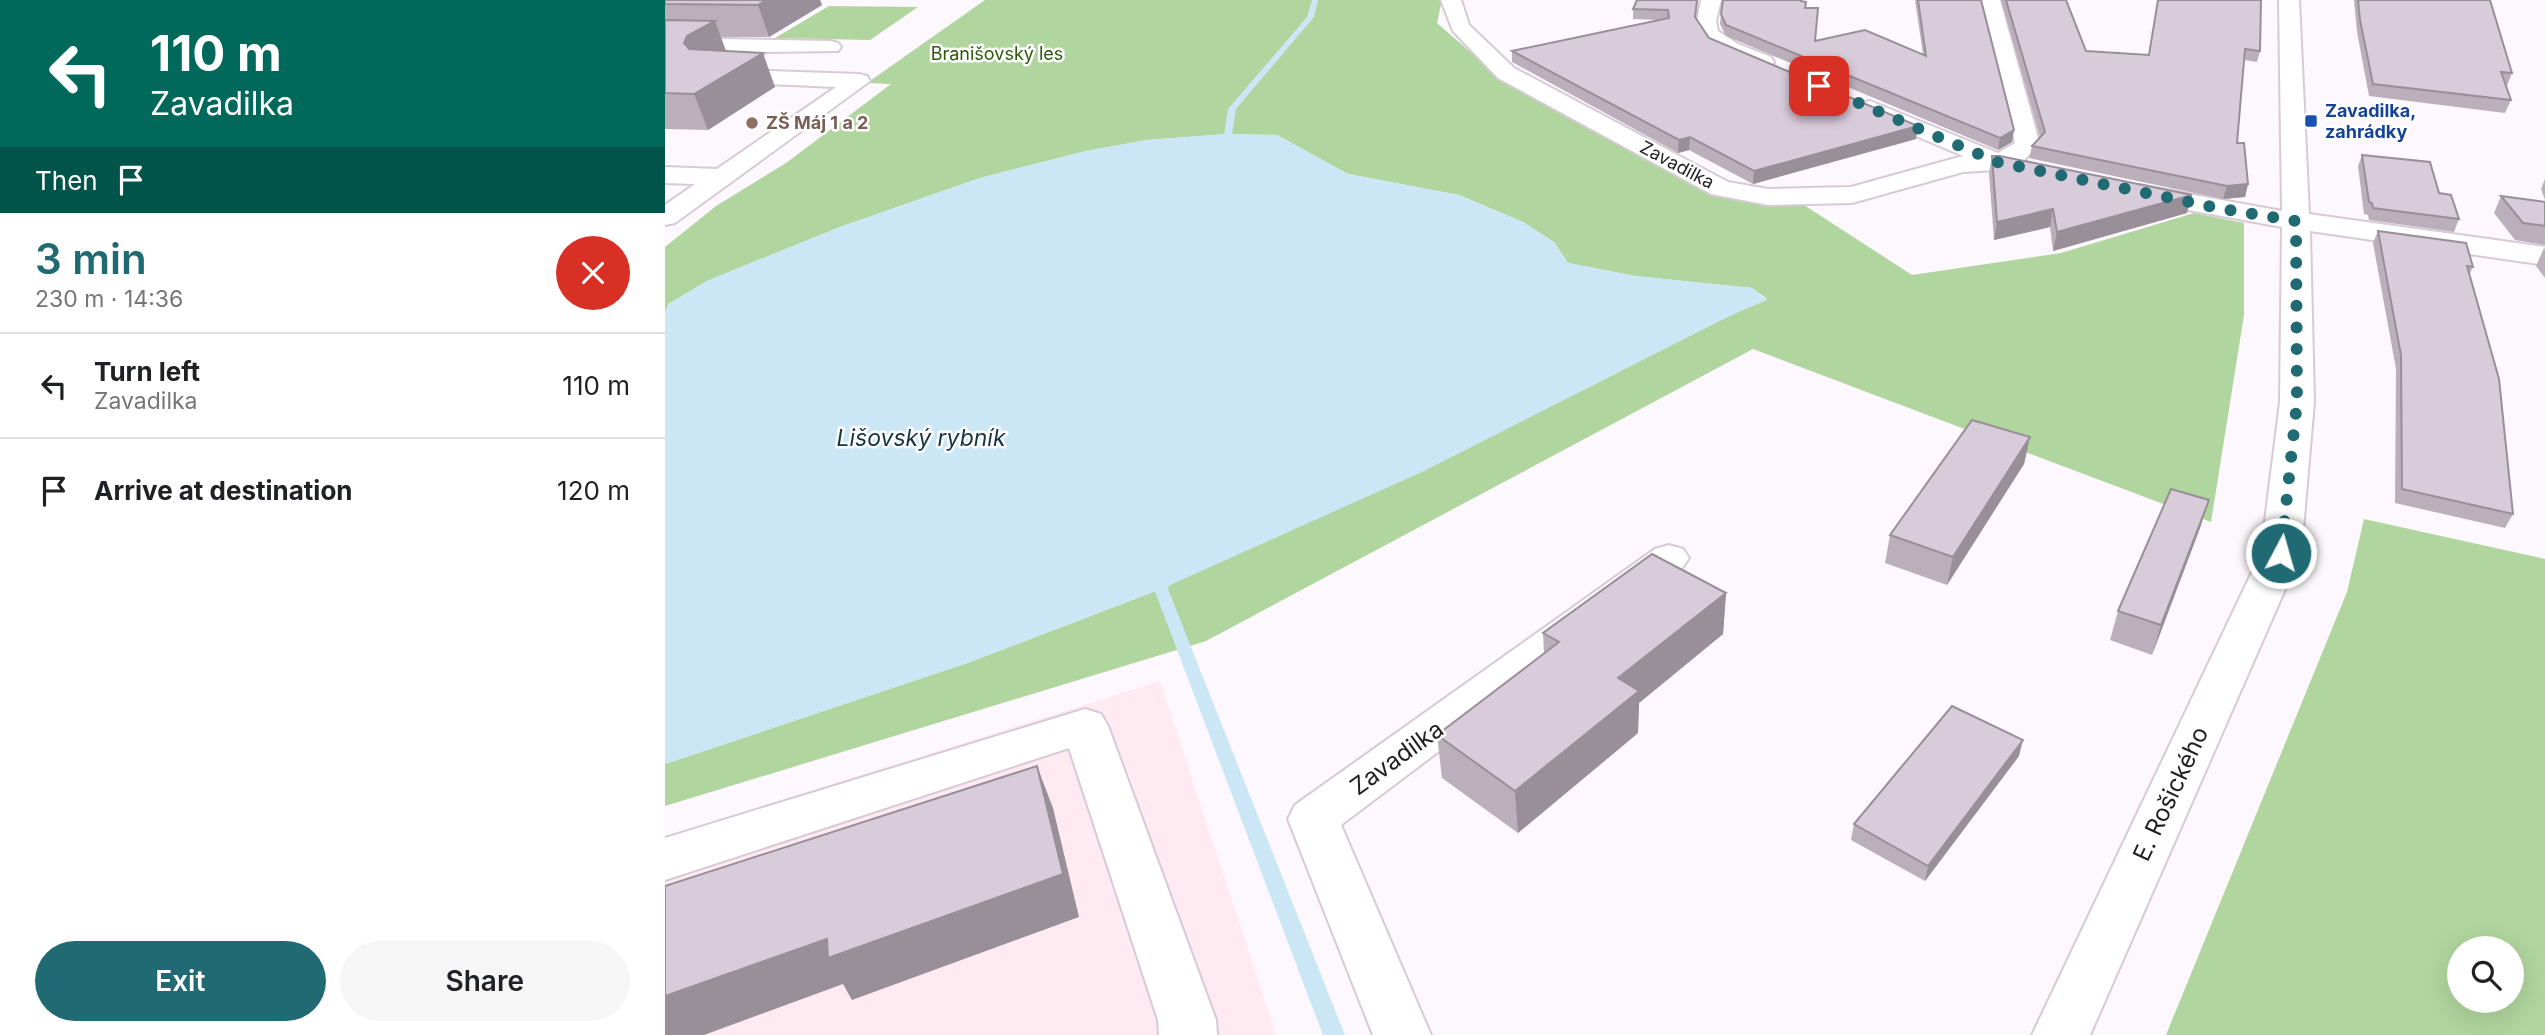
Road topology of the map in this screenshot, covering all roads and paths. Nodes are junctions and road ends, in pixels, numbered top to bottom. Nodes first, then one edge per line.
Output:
1 (1451, 0) edge
2 (1711, 0) edge
3 (1990, 0) edge
4 (2289, 0) edge
5 (665, 44) edge
6 (762, 46) junction
7 (831, 47) dead end
8 (1781, 69) edge
9 (1844, 96) edge
10 (1997, 162) junction
11 (665, 175) edge
12 (723, 177) junction
13 (2065, 178) edge
14 (2118, 188) edge
15 (668, 215) edge
16 (2296, 221) junction
17 (2545, 256) edge
18 (1669, 558) dead end
19 (665, 859) edge
20 (1188, 1035) edge
21 (1402, 1035) edge
22 (2061, 1035) edge

1 - 10 street, Zavadilka
2 - 8 street
3 - 10 street, Zavadilka
4 - 16 street
5 - 6 street
6 - 7 street
6 - 12 street
9 - 10 street, Zavadilka
10 - 13 street, Zavadilka
11 - 12 street
12 - 15 street
14 - 16 street
16 - 17 street
16 - 22 street, E. Rošického
18 - 21 street, Zavadilka
19 - 20 street

